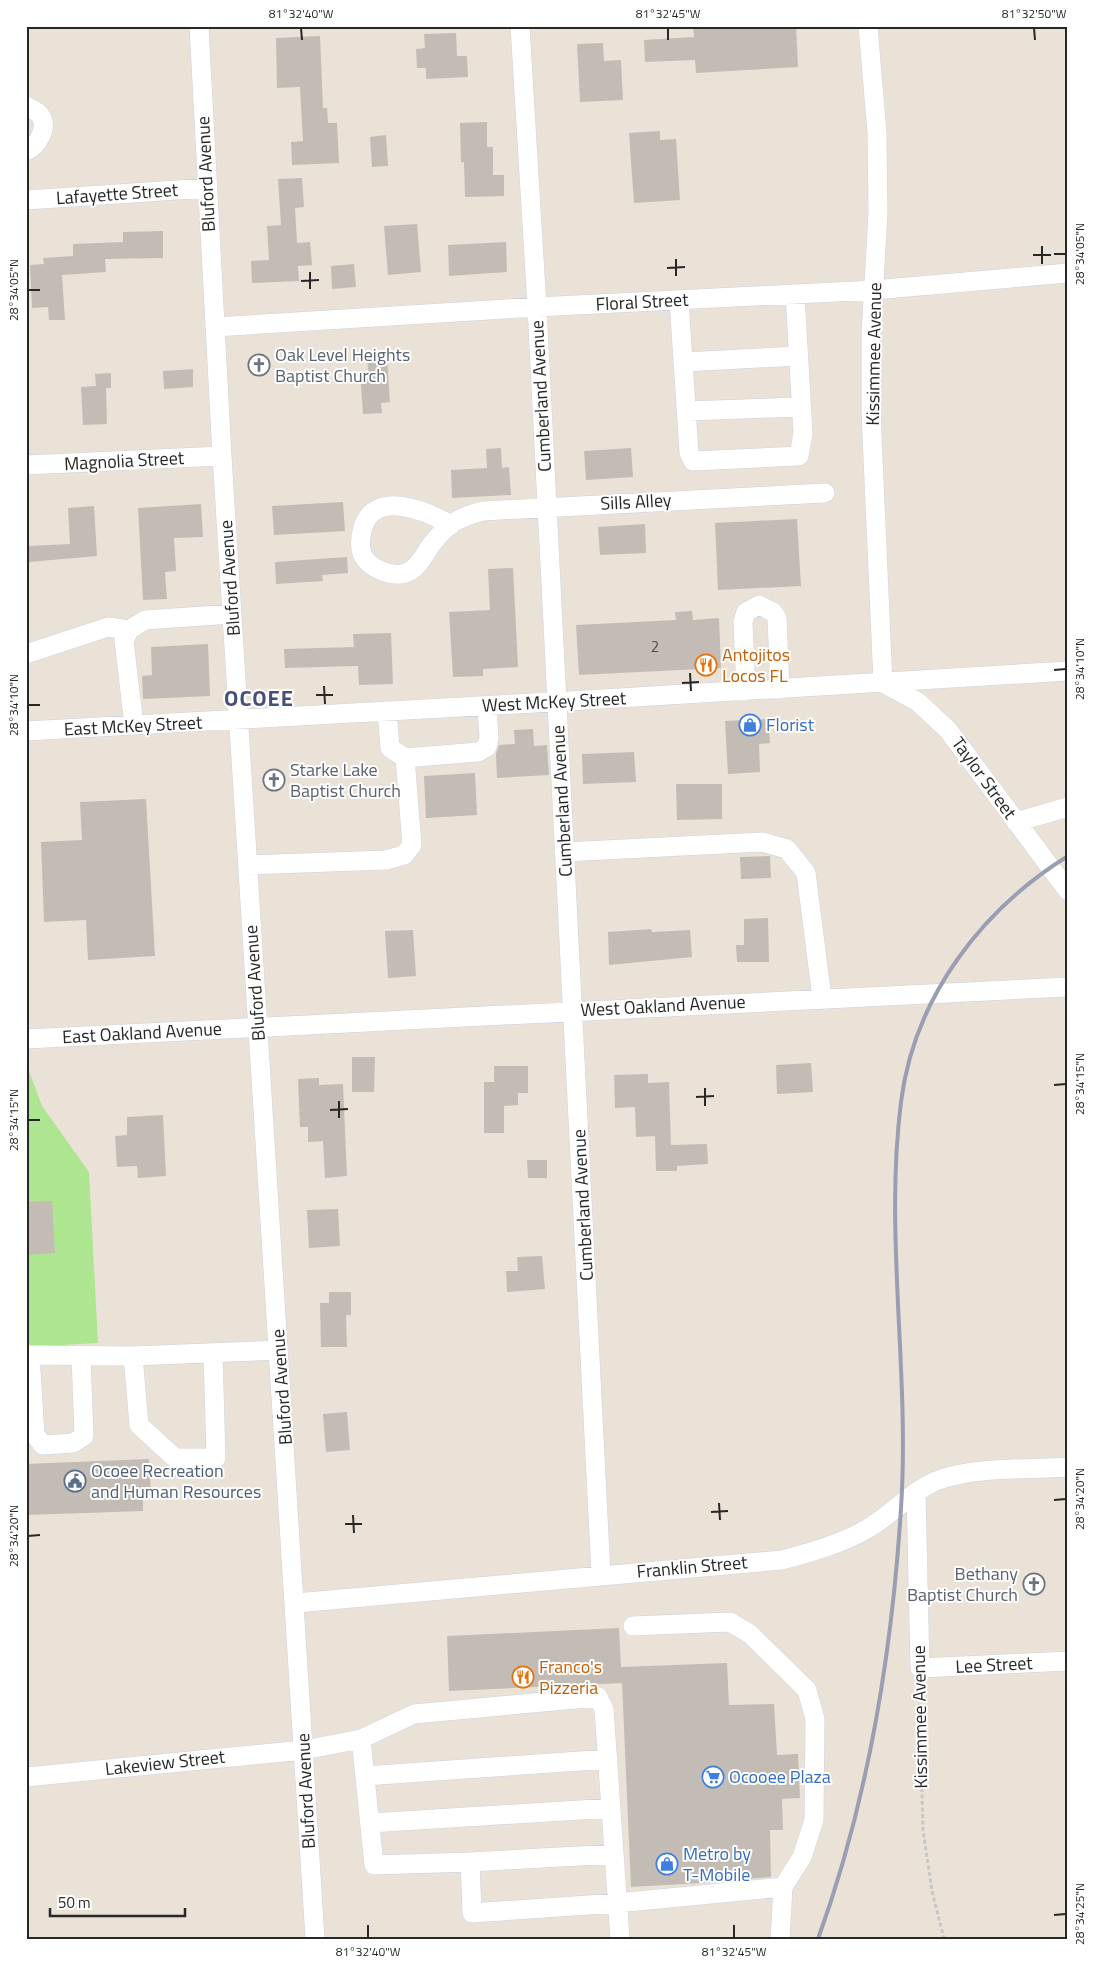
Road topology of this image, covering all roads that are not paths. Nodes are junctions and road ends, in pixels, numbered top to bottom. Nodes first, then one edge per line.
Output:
1 (198, 26) edge
2 (520, 26) edge
3 (868, 26) edge
4 (26, 106) edge
5 (26, 151) edge
6 (207, 188) junction
7 (26, 200) edge
8 (1068, 273) edge
9 (874, 290) junction
10 (795, 294) junction
11 (679, 300) junction
12 (537, 307) junction
13 (215, 327) junction
14 (798, 356) junction
15 (683, 362) junction
16 (801, 407) junction
17 (686, 411) junction
18 (222, 456) junction
19 (26, 466) edge
20 (825, 493) dead end
21 (547, 507) junction
22 (451, 525) junction
23 (232, 614) junction
24 (129, 630) junction
25 (26, 654) edge
26 (1068, 671) edge
27 (876, 683) junction
28 (780, 689) junction
29 (746, 691) junction
30 (556, 702) junction
31 (487, 706) junction
32 (387, 712) junction
33 (239, 720) junction
34 (134, 725) junction
35 (26, 731) edge
36 (405, 758) junction
37 (1068, 808) edge
38 (1016, 822) junction
39 (564, 852) junction
40 (248, 865) junction
41 (1068, 891) edge
42 (1068, 987) edge
43 (822, 998) junction
44 (573, 1010) junction
45 (258, 1027) junction
46 (26, 1039) edge
47 (279, 1350) junction
48 (213, 1353) junction
49 (28, 1355) edge
50 (81, 1356) junction
51 (133, 1356) junction
52 (1068, 1467) edge
53 (916, 1492) junction
54 (601, 1575) junction
55 (296, 1603) junction
56 (634, 1626) dead end
57 (1068, 1661) edge
58 (920, 1668) joint
59 (361, 1739) junction
60 (304, 1750) junction
61 (608, 1759) junction
62 (365, 1776) junction
63 (26, 1777) edge
64 (611, 1808) junction
65 (370, 1823) junction
66 (614, 1854) junction
67 (470, 1862) junction
68 (784, 1887) junction
69 (617, 1903) junction
70 (315, 1939) edge
71 (620, 1939) edge
72 (780, 1939) edge

1 - 6 street, Bluford Avenue
2 - 12 street, Cumberland Avenue
3 - 9 street, Kissimmee Avenue
4 - 5 street
6 - 7 street, Lafayette Street
6 - 13 street, Bluford Avenue
8 - 9 street, Floral Street
9 - 10 street, Floral Street
9 - 27 street, Kissimmee Avenue
10 - 11 street, Floral Street
10 - 14 street
11 - 12 street, Floral Street
11 - 15 street
12 - 13 street, Floral Street
12 - 21 street, Cumberland Avenue
13 - 18 street, Bluford Avenue
14 - 15 street
14 - 16 street
15 - 17 street
16 - 17 street
16 - 17 street
18 - 19 street, Magnolia Street
18 - 23 street, Bluford Avenue
20 - 21 street, Sills Alley
21 - 22 street, Sills Alley
21 - 30 street, Cumberland Avenue
22 - 22 street, Sills Alley
23 - 24 street
23 - 33 street, Bluford Avenue
24 - 25 street
24 - 34 street
26 - 27 street, West McKey Street
27 - 28 street, West McKey Street
27 - 38 street, Taylor Street
28 - 29 street, West McKey Street
28 - 29 street
29 - 30 street, West McKey Street
30 - 31 street, West McKey Street
30 - 39 street, Cumberland Avenue
31 - 32 street, West McKey Street
31 - 36 street
32 - 33 street, West McKey Street
32 - 36 street
33 - 34 street, East McKey Street
33 - 40 street, Bluford Avenue
34 - 35 street, East McKey Street
36 - 40 street
37 - 38 street
38 - 41 street, Taylor Street
39 - 43 street
39 - 44 street, Cumberland Avenue
40 - 45 street, Bluford Avenue
42 - 43 street, West Oakland Avenue
43 - 44 street, West Oakland Avenue
44 - 45 street, West Oakland Avenue
44 - 54 street, Cumberland Avenue
45 - 46 street, East Oakland Avenue
45 - 47 street, Bluford Avenue
47 - 48 street
47 - 55 street, Bluford Avenue
48 - 51 street
48 - 51 street
49 - 50 street
49 - 50 street
50 - 51 street
52 - 53 street, Franklin Street
53 - 54 street, Franklin Street
53 - 58 street, Kissimmee Avenue
54 - 55 street, Franklin Street
55 - 60 street, Bluford Avenue
56 - 68 street
57 - 58 street, Lee Street
59 - 60 street, Lakeview Street
59 - 61 street, Lakeview Street
59 - 62 street
60 - 63 street, Lakeview Street
60 - 70 street, Bluford Avenue
61 - 62 street
61 - 64 street
62 - 65 street
64 - 65 street
64 - 66 street
65 - 67 street
66 - 67 street
66 - 69 street
67 - 69 street
68 - 69 street
68 - 72 street
69 - 71 street

